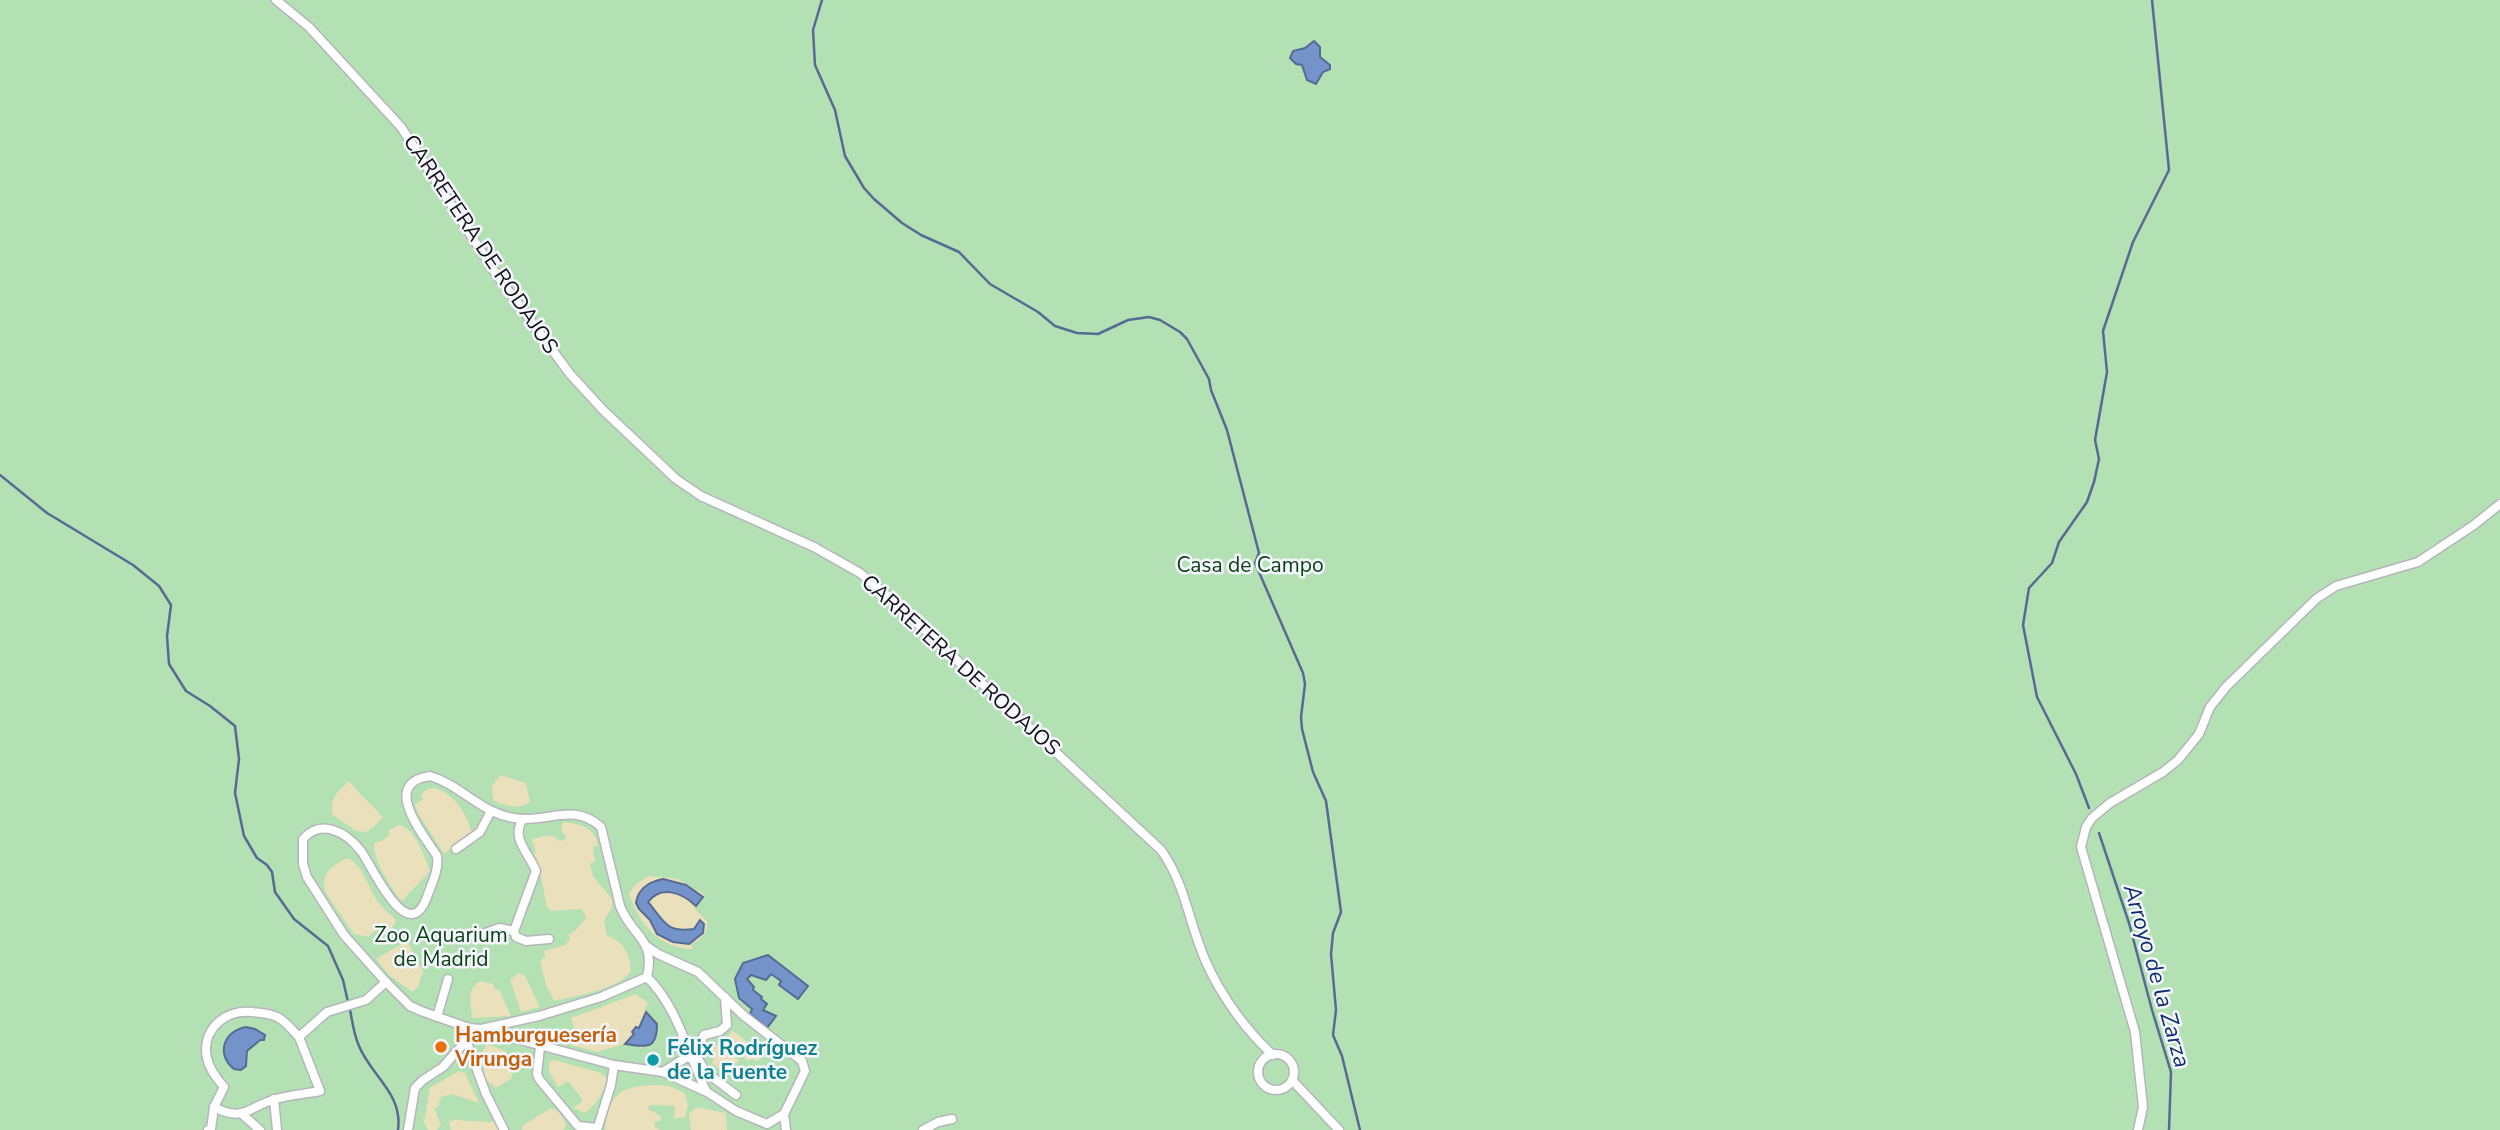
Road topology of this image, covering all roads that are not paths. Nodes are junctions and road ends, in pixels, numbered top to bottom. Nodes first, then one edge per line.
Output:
1 (276, 0) edge
2 (2500, 505) edge
3 (491, 810) junction
4 (523, 819) junction
5 (456, 849) dead end
6 (447, 855) dead end
7 (438, 864) junction
8 (514, 931) junction
9 (475, 937) dead end
10 (549, 939) dead end
11 (648, 947) junction
12 (647, 977) junction
13 (448, 979) dead end
14 (386, 982) junction
15 (725, 997) junction
16 (437, 1017) junction
17 (469, 1028) junction
18 (481, 1029) junction
19 (299, 1037) junction
20 (465, 1042) junction
21 (540, 1047) junction
22 (1273, 1055) junction
23 (692, 1056) junction
24 (614, 1065) junction
25 (663, 1072) junction
26 (1292, 1080) junction
27 (707, 1092) junction
28 (736, 1095) dead end
29 (274, 1099) junction
30 (214, 1107) junction
31 (784, 1114) junction
32 (243, 1115) junction
33 (951, 1119) dead end
34 (767, 1124) junction
35 (576, 1128) edge
36 (597, 1129) edge
37 (210, 1130) edge
38 (260, 1130) edge
39 (277, 1130) edge
40 (408, 1130) edge
41 (504, 1130) edge
42 (777, 1130) edge
43 (786, 1130) edge
44 (923, 1130) edge
45 (1339, 1130) edge
46 (2138, 1130) edge

1 - 22 street, CARRETERA DE RODAJOS
2 - 46 street
3 - 4 street
3 - 5 street
3 - 7 street
4 - 8 street
4 - 11 street
6 - 7 street
7 - 14 street
8 - 9 street
8 - 10 street
11 - 12 street
11 - 15 street
12 - 18 street
12 - 23 street
13 - 16 street
14 - 16 street
14 - 19 street
15 - 23 street
15 - 31 street
16 - 17 street
17 - 18 street
17 - 20 street
18 - 21 street
19 - 29 street
19 - 30 street
20 - 40 street
20 - 41 street
21 - 24 street
21 - 35 street
22 - 26 street
22 - 26 street
23 - 25 street
23 - 27 street
23 - 28 street
24 - 25 street
24 - 36 street
25 - 27 street
26 - 45 street
27 - 34 street
29 - 32 street
29 - 39 street
30 - 32 street
30 - 37 street
31 - 34 street
31 - 43 street
32 - 38 street
33 - 44 street
34 - 42 street
35 - 36 street

